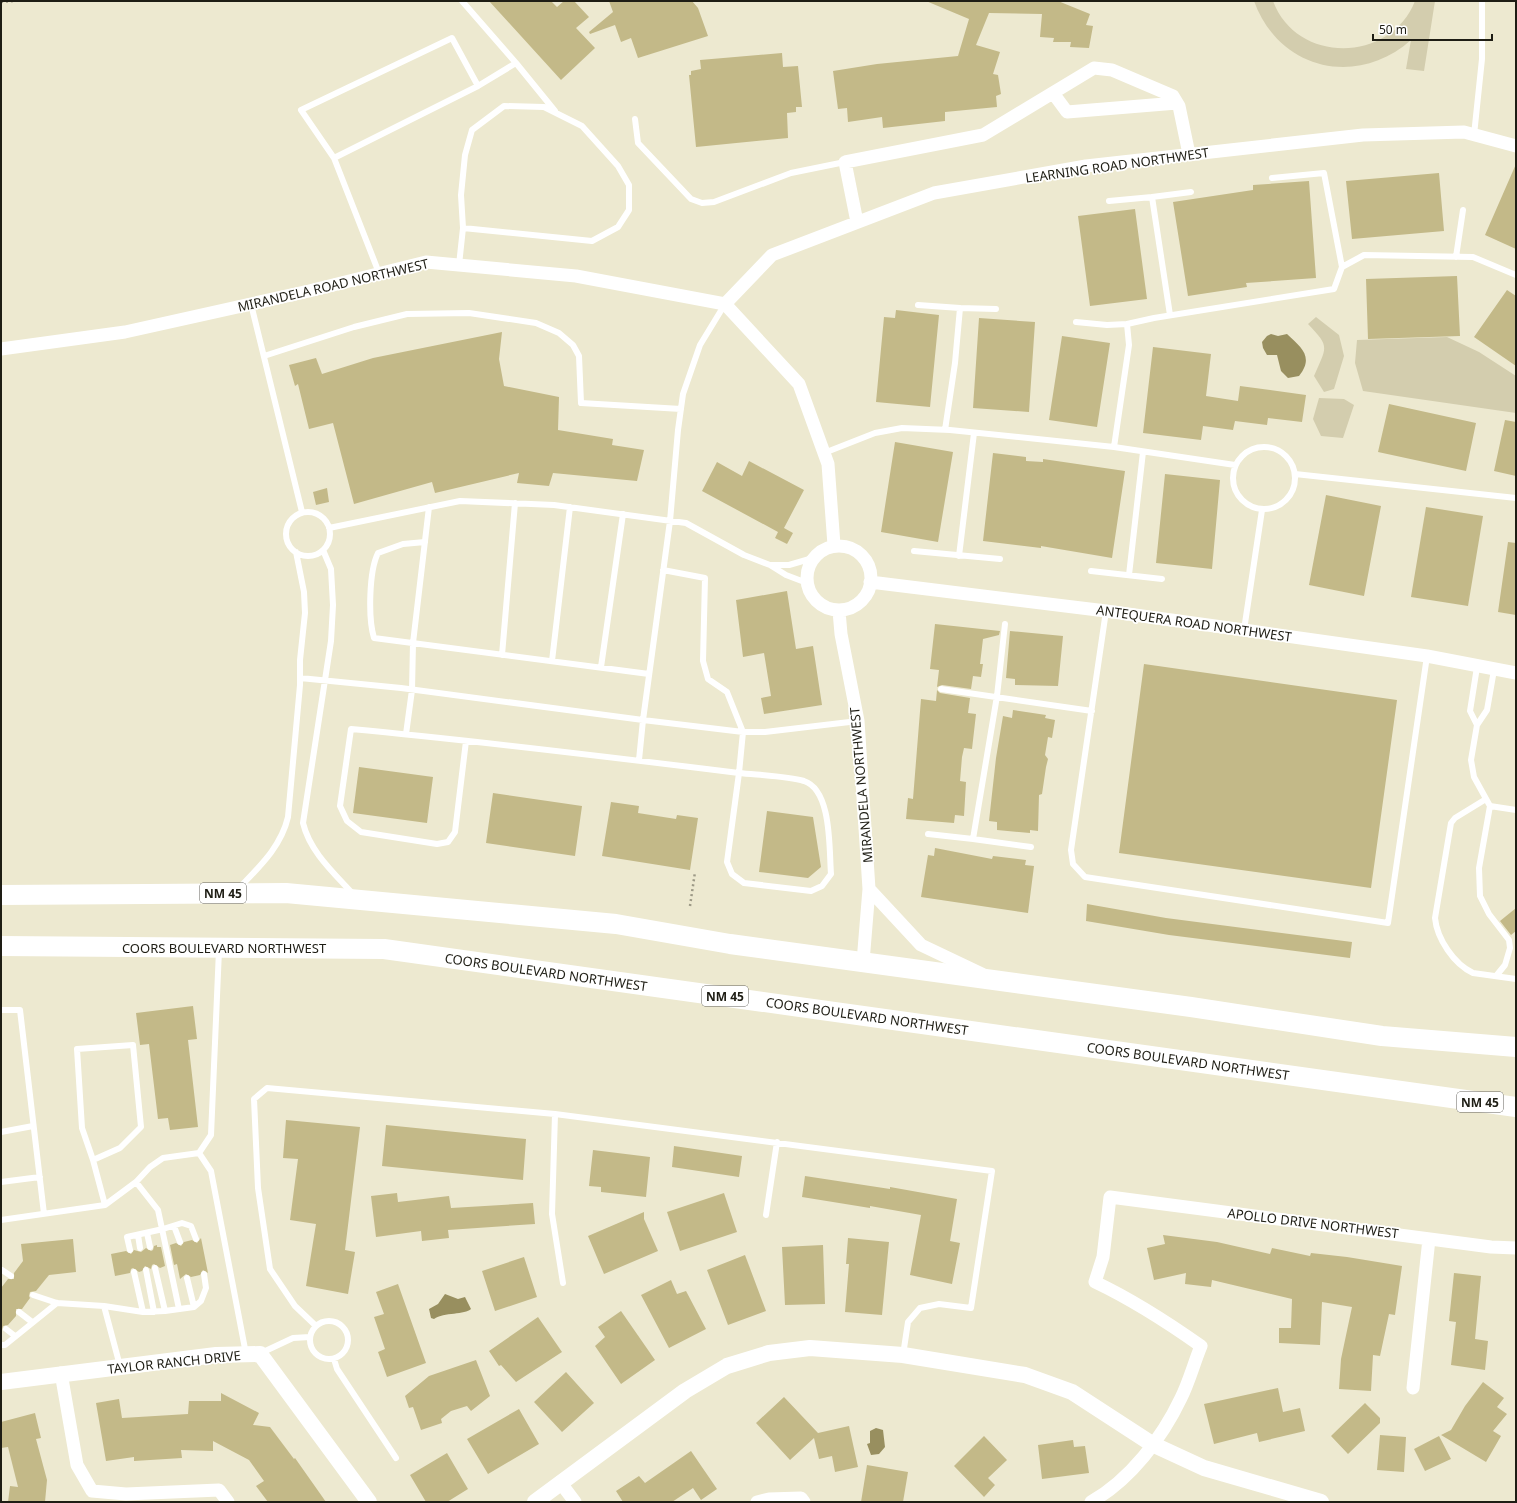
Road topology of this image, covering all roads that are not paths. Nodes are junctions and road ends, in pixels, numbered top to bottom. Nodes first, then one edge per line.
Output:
1 (462, 1) edge
2 (1482, 1) edge
3 (516, 63) junction
4 (478, 86) junction
5 (1053, 93) junction
6 (1177, 103) junction
7 (557, 114) junction
8 (635, 119) dead end
9 (1474, 135) junction
10 (1516, 146) edge
11 (1189, 154) junction
12 (334, 158) junction
13 (845, 162) junction
14 (1272, 178) dead end
15 (1191, 192) dead end
16 (1152, 197) junction
17 (1109, 201) dead end
18 (1463, 210) dead end
19 (857, 222) junction
20 (463, 228) junction
21 (1456, 257) junction
22 (459, 265) junction
23 (1342, 267) junction
24 (379, 273) junction
25 (1516, 275) edge
26 (251, 303) junction
27 (725, 304) junction
28 (918, 305) dead end
29 (960, 308) junction
30 (996, 309) dead end
31 (1170, 315) junction
32 (1076, 322) dead end
33 (1127, 324) junction
34 (1, 349) edge
35 (264, 356) junction
36 (681, 409) junction
37 (945, 430) junction
38 (974, 433) junction
39 (1114, 447) junction
40 (1143, 452) junction
41 (824, 453) junction
42 (1235, 465) junction
43 (1295, 474) junction
44 (1516, 498) edge
45 (515, 503) junction
46 (429, 507) junction
47 (570, 507) junction
48 (1262, 510) junction
49 (302, 512) junction
50 (623, 514) junction
51 (670, 521) junction
52 (329, 528) junction
53 (425, 542) junction
54 (834, 545) junction
55 (323, 550) junction
56 (914, 551) dead end
57 (296, 552) junction
58 (959, 556) junction
59 (813, 558) junction
60 (1000, 559) dead end
61 (770, 565) junction
62 (663, 570) junction
63 (1091, 571) dead end
64 (1129, 575) junction
65 (1162, 579) dead end
66 (870, 582) junction
67 (807, 583) junction
68 (839, 611) junction
69 (1106, 611) junction
70 (1005, 624) dead end
71 (1244, 630) junction
72 (413, 643) junction
73 (502, 655) junction
74 (1427, 656) junction
75 (552, 661) junction
76 (1477, 667) junction
77 (601, 668) junction
78 (1494, 670) junction
79 (1516, 673) edge
80 (649, 674) junction
81 (300, 678) junction
82 (324, 681) junction
83 (941, 689) dead end
84 (412, 690) junction
85 (997, 696) junction
86 (1092, 711) junction
87 (643, 720) junction
88 (858, 721) junction
89 (1477, 725) junction
90 (743, 732) junction
91 (406, 734) junction
92 (466, 741) junction
93 (639, 760) junction
94 (739, 773) junction
95 (1486, 799) junction
96 (1490, 806) junction
97 (1516, 810) edge
98 (928, 834) dead end
99 (973, 839) junction
100 (1031, 847) dead end
101 (869, 889) junction
102 (235, 893) junction
103 (1, 895) edge
104 (357, 899) junction
105 (1, 946) edge
106 (219, 948) junction
107 (863, 962) junction
108 (1496, 976) junction
109 (1516, 979) edge
110 (997, 981) junction
111 (1, 1010) edge
112 (1516, 1047) edge
113 (1516, 1107) edge
114 (555, 1114) junction
115 (33, 1126) junction
116 (1, 1132) edge
117 (777, 1142) junction
118 (199, 1153) junction
119 (93, 1160) junction
120 (40, 1177) junction
121 (1, 1182) edge
122 (136, 1182) junction
123 (105, 1205) junction
124 (44, 1214) junction
125 (766, 1215) dead end
126 (1, 1220) edge
127 (174, 1226) junction
128 (163, 1230) junction
129 (147, 1233) junction
130 (138, 1235) junction
131 (1429, 1238) junction
132 (196, 1239) dead end
133 (180, 1242) dead end
134 (150, 1247) dead end
135 (140, 1248) dead end
136 (1516, 1248) edge
137 (130, 1250) dead end
138 (155, 1268) dead end
139 (1, 1269) edge
140 (146, 1270) dead end
141 (134, 1272) dead end
142 (204, 1274) dead end
143 (11, 1276) dead end
144 (187, 1278) dead end
145 (563, 1283) dead end
146 (33, 1295) dead end
147 (57, 1303) junction
148 (104, 1306) junction
149 (194, 1307) junction
150 (179, 1309) junction
151 (165, 1311) junction
152 (19, 1312) dead end
153 (143, 1312) junction
154 (154, 1312) junction
155 (32, 1322) junction
156 (316, 1326) junction
157 (6, 1329) dead end
158 (15, 1336) junction
159 (310, 1337) junction
160 (1, 1345) edge
161 (253, 1354) junction
162 (903, 1356) junction
163 (334, 1359) junction
164 (120, 1367) junction
165 (61, 1373) junction
166 (1, 1382) edge
167 (1413, 1388) dead end
168 (1152, 1444) junction
169 (396, 1458) dead end
170 (560, 1482) junction
171 (228, 1502) edge
172 (369, 1502) edge
173 (535, 1502) edge
174 (575, 1502) edge
175 (757, 1502) edge
176 (804, 1502) edge
177 (1091, 1502) edge
178 (1321, 1502) edge

1 - 3 lane
2 - 9 lane
3 - 4 lane
3 - 7 lane
4 - 12 lane
4 - 12 lane
5 - 6 street
5 - 6 street
5 - 13 street
6 - 11 street
7 - 20 lane
7 - 20 lane
8 - 13 lane
9 - 10 street, LEARNING ROAD NORTHWEST
9 - 11 street, LEARNING ROAD NORTHWEST
11 - 19 street, LEARNING ROAD NORTHWEST
12 - 24 lane
13 - 19 street
14 - 23 lane
15 - 16 lane
16 - 17 lane
16 - 31 lane
18 - 21 lane
19 - 27 street, LEARNING ROAD NORTHWEST
20 - 22 lane
21 - 23 lane
21 - 25 lane
22 - 24 street, MIRANDELA ROAD NORTHWEST
22 - 27 street, MIRANDELA ROAD NORTHWEST
23 - 31 lane
24 - 26 street, MIRANDELA ROAD NORTHWEST
26 - 34 street, MIRANDELA ROAD NORTHWEST
26 - 35 lane
27 - 36 lane
27 - 41 street
28 - 29 lane
29 - 30 lane
29 - 37 lane
31 - 33 lane
32 - 33 lane
33 - 39 lane
35 - 36 lane
35 - 49 lane
36 - 51 lane
37 - 38 lane
37 - 41 lane
38 - 39 lane
38 - 58 lane
39 - 40 lane
40 - 42 lane
40 - 64 lane
41 - 54 street
42 - 43 lane
42 - 48 lane
43 - 44 lane
43 - 48 lane
45 - 46 lane
45 - 47 lane
45 - 73 lane
46 - 52 lane
46 - 53 lane
47 - 50 lane
47 - 75 lane
48 - 71 lane
49 - 52 lane
49 - 57 lane
50 - 51 lane
50 - 77 lane
51 - 61 lane
51 - 62 lane
52 - 55 lane
53 - 72 lane
53 - 72 lane
54 - 59 street
54 - 66 street
55 - 57 lane
55 - 82 lane
56 - 58 lane
57 - 81 lane
58 - 60 lane
59 - 61 lane
59 - 67 street
61 - 67 lane
62 - 80 lane
62 - 90 lane
63 - 64 lane
64 - 65 lane
66 - 68 street
66 - 69 street, ANTEQUERA ROAD NORTHWEST
67 - 68 street
68 - 88 street, MIRANDELA NORTHWEST
69 - 71 street, ANTEQUERA ROAD NORTHWEST
69 - 86 lane
70 - 85 lane
71 - 74 street, ANTEQUERA ROAD NORTHWEST
72 - 73 lane
72 - 84 lane
73 - 75 lane
74 - 76 street, ANTEQUERA ROAD NORTHWEST
74 - 86 lane
75 - 77 lane
76 - 78 street, ANTEQUERA ROAD NORTHWEST
76 - 89 lane
77 - 80 lane
78 - 79 street, ANTEQUERA ROAD NORTHWEST
78 - 89 lane
80 - 87 lane
81 - 82 lane
81 - 102 lane
82 - 84 lane
82 - 104 lane
83 - 85 lane
84 - 87 lane
84 - 91 lane
85 - 86 lane
85 - 99 lane
87 - 90 lane
87 - 93 lane
88 - 90 lane
88 - 101 street, MIRANDELA NORTHWEST
89 - 95 lane
90 - 94 lane
91 - 92 lane
91 - 92 lane
92 - 93 lane
93 - 94 lane
94 - 94 lane
95 - 96 lane
95 - 108 lane
96 - 97 lane
96 - 108 lane
98 - 99 lane
99 - 100 lane
101 - 107 street, MIRANDELA NORTHWEST
101 - 110 street
102 - 103 main road, NM 45
102 - 104 main road, NM 45
104 - 107 main road, NM 45
105 - 106 main road, COORS BOULEVARD NORTHWEST / NM 45
106 - 113 main road, COORS BOULEVARD NORTHWEST / NM 45
106 - 118 lane
107 - 110 main road, NM 45
108 - 109 lane
110 - 112 main road, NM 45
111 - 115 lane
114 - 117 lane
114 - 145 lane
114 - 156 lane
115 - 116 lane
115 - 120 lane
117 - 125 lane
117 - 162 lane
118 - 122 lane
118 - 161 lane
119 - 119 lane
119 - 123 lane
120 - 121 lane
120 - 124 lane
122 - 123 lane
122 - 128 lane
123 - 124 lane
124 - 126 lane
127 - 128 lane
127 - 132 lane
127 - 133 lane
128 - 129 lane
128 - 150 lane
129 - 130 lane
129 - 134 lane
130 - 135 lane
130 - 137 lane
131 - 136 street, APOLLO DRIVE NORTHWEST
131 - 167 street
131 - 168 street, APOLLO DRIVE NORTHWEST
138 - 151 lane
139 - 143 lane
140 - 154 lane
141 - 153 lane
142 - 149 lane
144 - 149 lane
146 - 147 lane
147 - 148 lane
147 - 155 lane
148 - 153 lane
148 - 164 lane
149 - 150 lane
150 - 151 lane
151 - 154 lane
152 - 155 lane
153 - 154 lane
155 - 158 lane
156 - 159 lane
156 - 163 lane
157 - 158 lane
158 - 160 lane
159 - 161 lane
159 - 163 lane
161 - 164 street, TAYLOR RANCH DRIVE
161 - 172 street, TAYLOR RANCH DRIVE
162 - 168 street
162 - 170 street
163 - 169 lane
164 - 165 street, TAYLOR RANCH DRIVE
165 - 166 street, TAYLOR RANCH DRIVE
165 - 171 street
168 - 177 street
168 - 178 street
170 - 173 street
170 - 174 street
175 - 176 street

